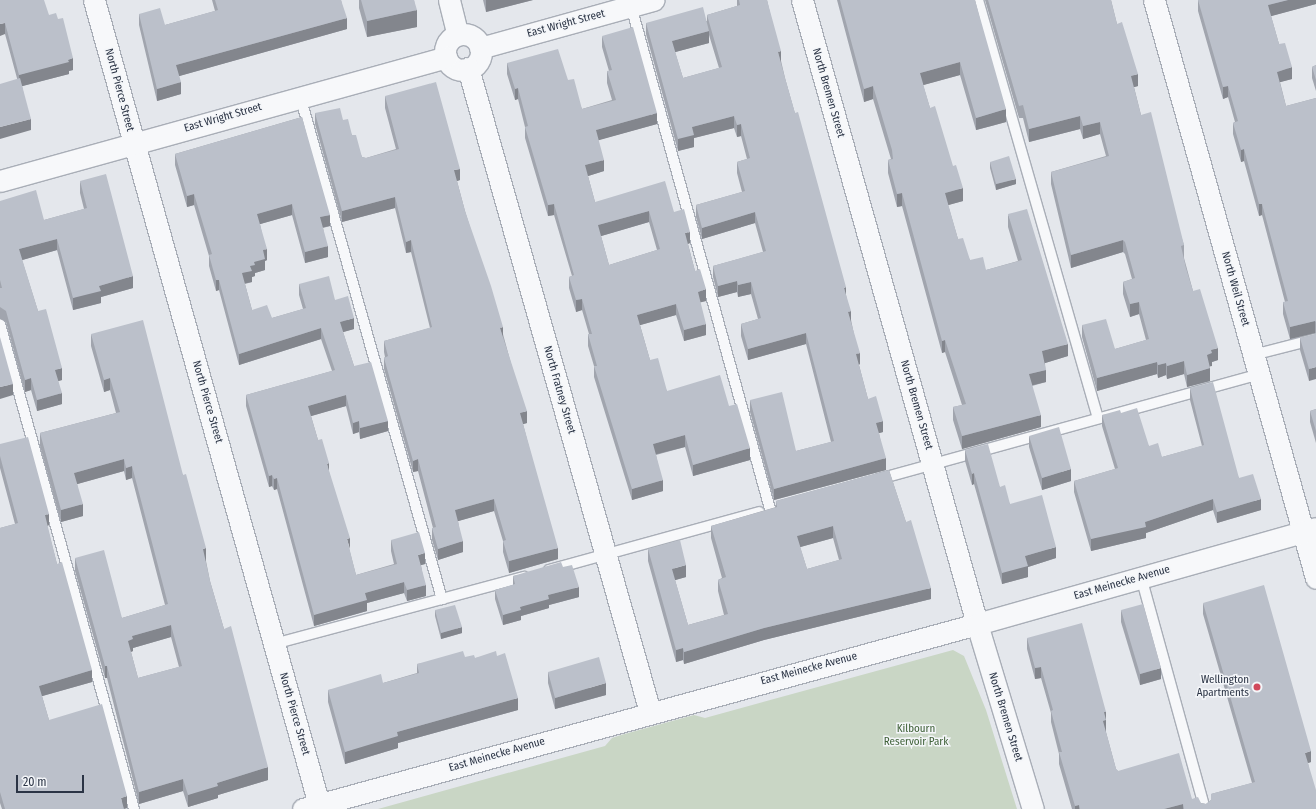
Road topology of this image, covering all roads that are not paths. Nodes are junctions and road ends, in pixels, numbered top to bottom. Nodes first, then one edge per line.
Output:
1 (94, 0) edge
2 (449, 0) edge
3 (653, 0) edge
4 (802, 0) edge
5 (978, 0) edge
6 (1154, 0) edge
7 (632, 6) junction
8 (458, 35) junction
9 (480, 48) junction
10 (446, 57) junction
11 (468, 68) junction
12 (300, 96) junction
13 (134, 144) junction
14 (0, 181) edge
15 (0, 324) edge
16 (1316, 339) edge
17 (1256, 364) junction
18 (1098, 418) junction
19 (932, 464) junction
20 (867, 482) edge
21 (1310, 529) edge
22 (605, 555) junction
23 (1141, 577) junction
24 (1316, 578) edge
25 (442, 599) junction
26 (977, 624) junction
27 (274, 644) junction
28 (650, 712) junction
29 (311, 807) edge
30 (134, 809) edge
31 (1033, 809) edge
32 (1205, 809) edge

1 - 13 street, North Pierce Street
2 - 8 street
3 - 7 street, East Wright Street
4 - 19 street, North Bremen Street
5 - 18 lane
6 - 17 street, North Weil Street
7 - 9 street, East Wright Street
7 - 22 lane
8 - 9 street
8 - 10 street
9 - 11 street
10 - 11 street
10 - 12 street, East Wright Street
11 - 22 street, North Fratney Street
12 - 13 street, East Wright Street
12 - 25 lane
13 - 14 street, East Wright Street
13 - 27 street, North Pierce Street
15 - 30 lane
16 - 17 lane
17 - 18 lane
17 - 21 street, North Weil Street
18 - 19 lane
19 - 20 lane
19 - 26 street, North Bremen Street
21 - 23 street, East Meinecke Avenue
21 - 24 street, North Weil Street
22 - 25 lane
22 - 28 street, North Fratney Street
23 - 26 street, East Meinecke Avenue
23 - 32 lane
25 - 27 lane
26 - 28 street, East Meinecke Avenue
26 - 31 street, North Bremen Street
27 - 29 street, North Pierce Street
28 - 29 street, East Meinecke Avenue

